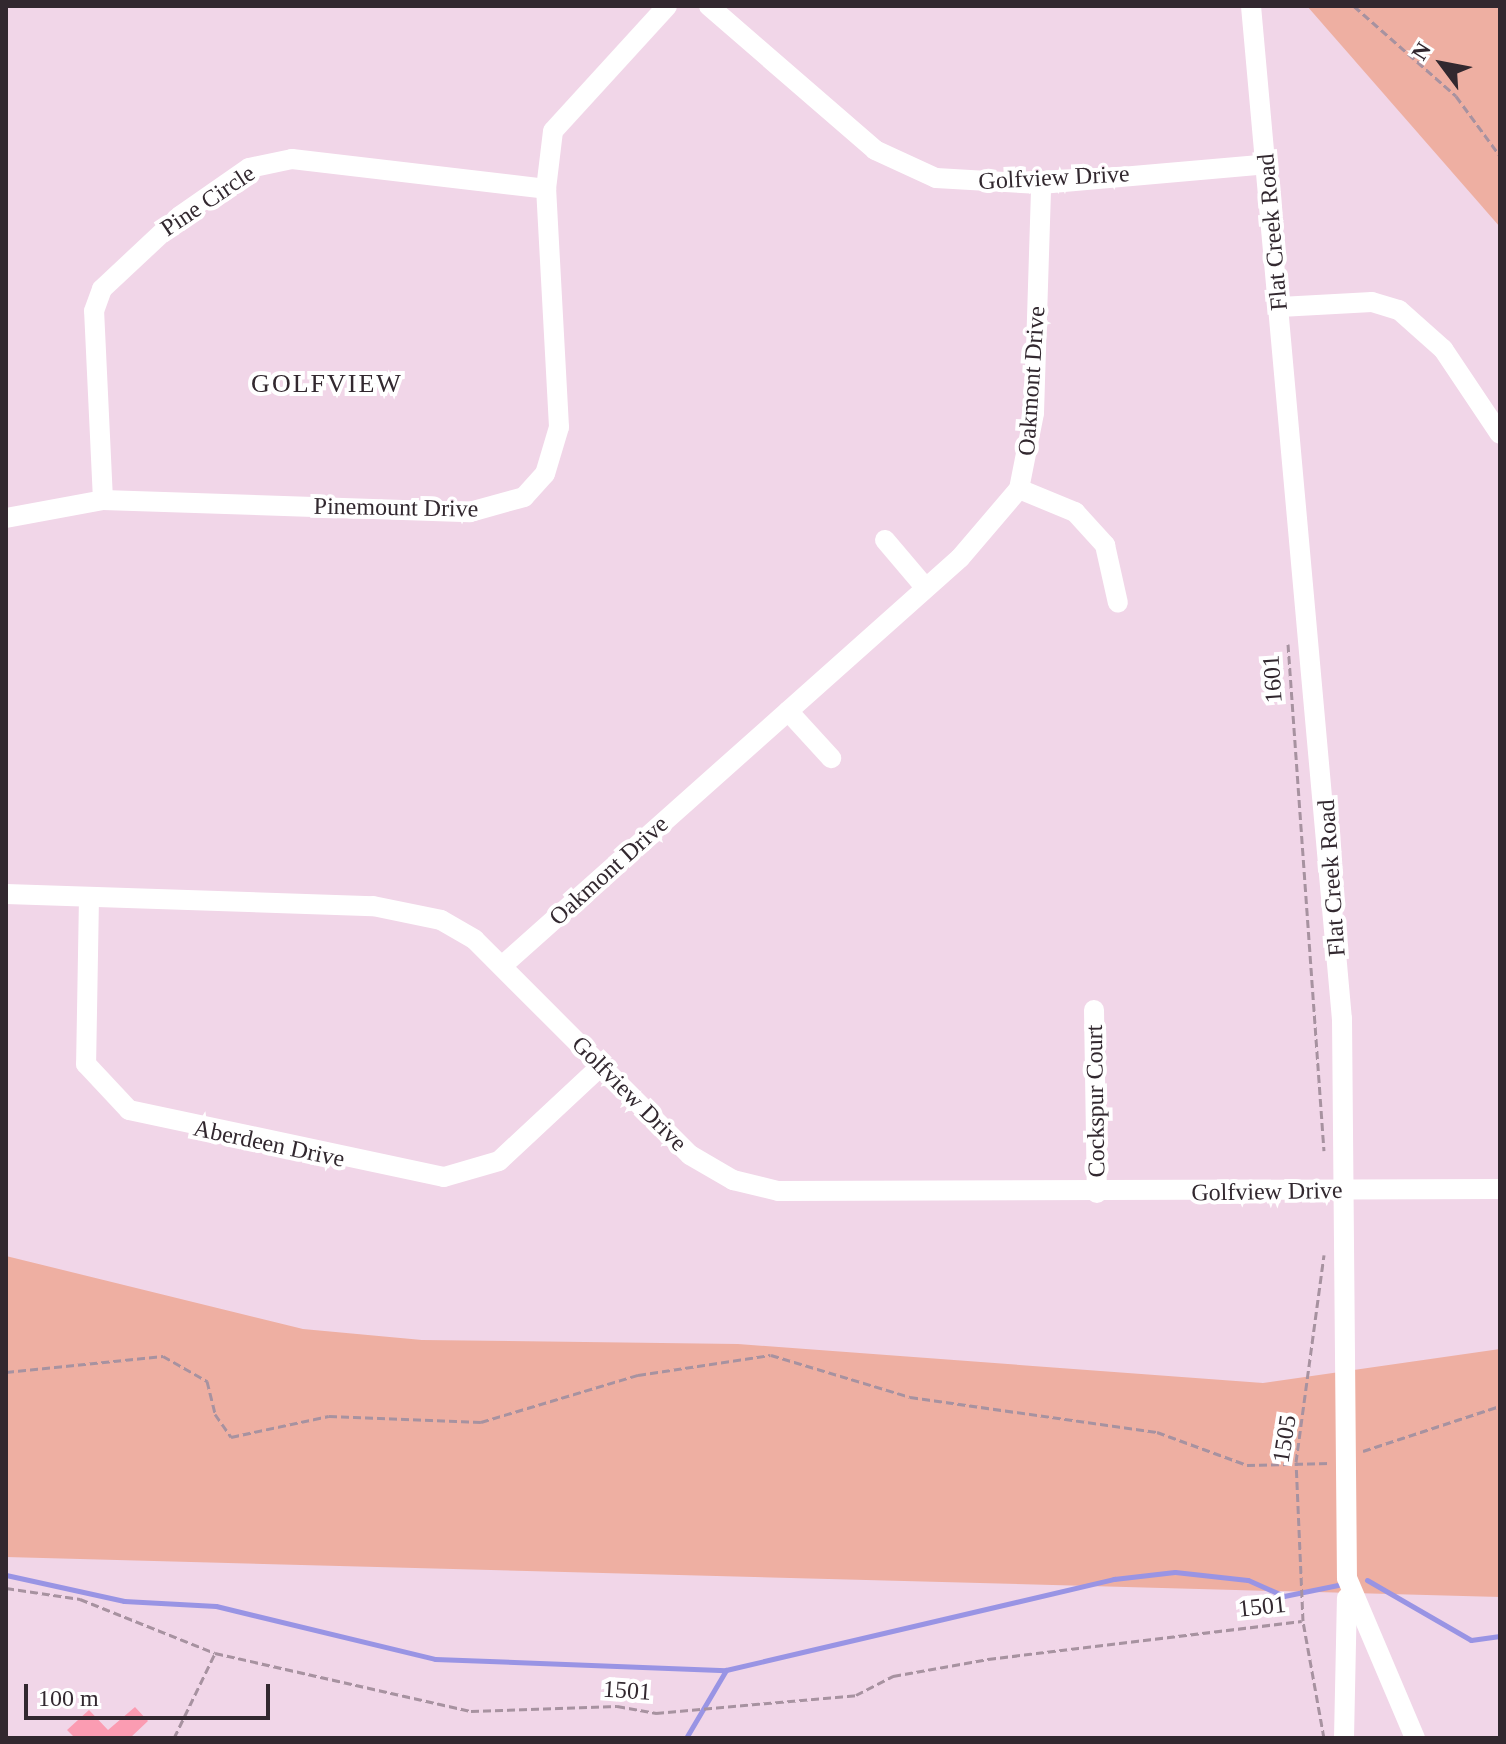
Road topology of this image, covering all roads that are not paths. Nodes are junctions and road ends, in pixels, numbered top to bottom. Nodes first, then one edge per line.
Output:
1 (667, 6) edge
2 (709, 6) edge
3 (1251, 6) edge
4 (1268, 164) junction
5 (1041, 184) junction
6 (546, 189) junction
7 (1280, 307) junction
8 (1500, 434) edge
9 (1019, 489) junction
10 (103, 500) junction
11 (6, 518) edge
12 (885, 540) dead end
13 (924, 586) junction
14 (1118, 603) dead end
15 (788, 711) junction
16 (831, 758) dead end
17 (6, 894) edge
18 (89, 897) junction
19 (502, 966) junction
20 (1094, 1010) dead end
21 (601, 1066) junction
22 (1500, 1189) edge
23 (1339, 1191) junction
24 (1097, 1193) junction
25 (1347, 1578) junction
26 (1409, 1733) edge
27 (1344, 1738) edge

1 - 6 street, Pinemount Drive
2 - 5 street, Golfview Drive
3 - 4 street, Flat Creek Road
4 - 5 street, Golfview Drive
4 - 7 street, Flat Creek Road
5 - 9 street, Oakmont Drive
6 - 10 street, Pine Circle
6 - 10 street, Pinemount Drive
7 - 8 street
7 - 23 street, Flat Creek Road
9 - 13 street, Oakmont Drive
9 - 14 street
10 - 11 street, Pinemount Drive
12 - 13 street
13 - 15 street, Oakmont Drive
15 - 16 street
15 - 19 street, Oakmont Drive
17 - 18 street, Golfview Drive
18 - 19 street, Golfview Drive
18 - 21 street, Aberdeen Drive
19 - 21 street, Golfview Drive
20 - 24 street, Cockspur Court
21 - 24 street, Golfview Drive
22 - 23 street, Golfview Drive
23 - 24 street, Golfview Drive
23 - 25 street, Flat Creek Road
25 - 26 street, Flat Creek Road
25 - 27 street

